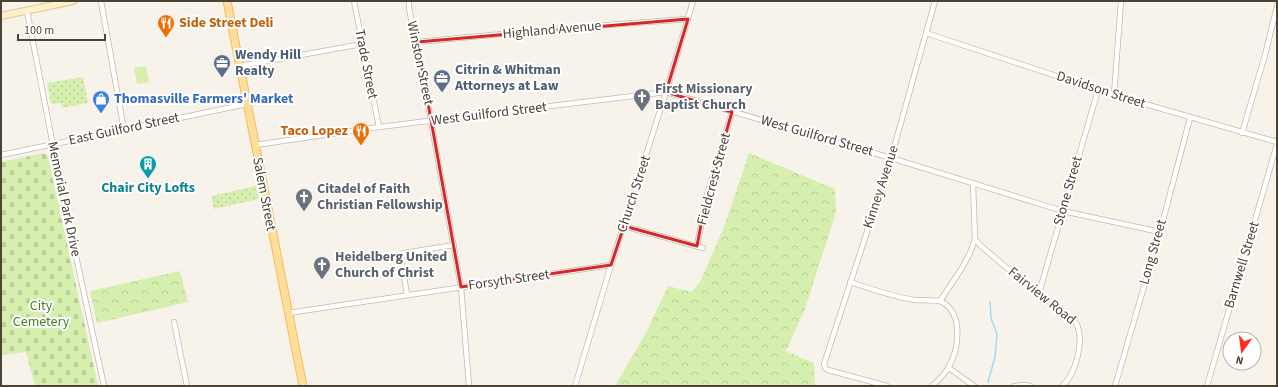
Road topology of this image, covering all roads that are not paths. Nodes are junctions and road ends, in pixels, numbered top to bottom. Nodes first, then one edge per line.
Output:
1 (73, 1) edge
2 (101, 1) edge
3 (227, 1) edge
4 (354, 1) edge
5 (409, 1) edge
6 (693, 1) edge
7 (935, 1) edge
8 (1121, 1) edge
9 (1277, 6) edge
10 (27, 11) junction
11 (1, 16) edge
12 (688, 19) junction
13 (926, 32) junction
14 (417, 42) junction
15 (362, 44) junction
16 (240, 66) junction
17 (1098, 90) junction
18 (666, 92) junction
19 (1114, 95) junction
20 (247, 104) junction
21 (732, 112) junction
22 (1190, 118) junction
23 (432, 121) junction
24 (378, 127) junction
25 (124, 130) junction
26 (1242, 132) junction
27 (1277, 143) edge
28 (53, 144) junction
29 (255, 145) junction
30 (1, 155) edge
31 (890, 158) junction
32 (973, 184) junction
33 (1063, 211) junction
34 (624, 226) junction
35 (1160, 232) junction
36 (975, 239) junction
37 (454, 245) junction
38 (697, 246) junction
39 (703, 248) dead end
40 (611, 265) junction
41 (850, 282) junction
42 (461, 287) junction
43 (1039, 293) junction
44 (407, 295) junction
45 (940, 301) junction
46 (288, 313) junction
47 (174, 322) dead end
48 (949, 368) junction
49 (104, 386) edge
50 (187, 386) edge
51 (303, 386) edge
52 (469, 386) edge
53 (575, 386) edge
54 (887, 386) edge
55 (932, 386) edge
56 (974, 386) edge
57 (1014, 386) edge
58 (1030, 386) edge
59 (1062, 386) edge
60 (1115, 386) edge
61 (1207, 386) edge

1 - 10 main road
2 - 25 street
3 - 16 main road, Salem Street
4 - 15 street, Trade Street
5 - 14 street, Winston Street
6 - 12 street, Church Street
7 - 13 street, Kinney Avenue
8 - 19 street
9 - 26 street
10 - 11 main road
10 - 28 street, Memorial Park Drive
12 - 14 street, Highland Avenue
12 - 18 street, Church Street
13 - 17 street, Davidson Street
13 - 31 street, Kinney Avenue
14 - 23 street, Winston Street
15 - 16 street
15 - 24 street, Trade Street
16 - 20 main road, Salem Street
17 - 19 street, Davidson Street
17 - 33 street, Stone Street
18 - 21 street, West Guilford Street
18 - 23 street, West Guilford Street
18 - 34 street, Church Street
19 - 22 street, Davidson Street
20 - 25 street, East Guilford Street
20 - 29 main road, Salem Street
21 - 31 street, West Guilford Street
21 - 38 street, Fieldcrest Street
22 - 26 street, Davidson Street
22 - 35 street, Long Street
23 - 24 street, West Guilford Street
23 - 37 street, Winston Street
24 - 29 street, West Guilford Street
25 - 28 street, East Guilford Street
26 - 27 street, Davidson Street
27 - 61 street, Barnwell Street
28 - 30 street, East Guilford Street
28 - 49 street, Memorial Park Drive
29 - 46 main road, Salem Street
31 - 32 street, West Guilford Street
31 - 41 street, Kinney Avenue
32 - 33 street, West Guilford Street
32 - 36 street
33 - 35 street, West Guilford Street
33 - 43 street, Stone Street
34 - 38 street
34 - 40 street, Church Street
35 - 60 street, Long Street
36 - 43 street, Fairview Road
36 - 45 street
37 - 42 street, Winston Street
37 - 44 street
38 - 39 street
40 - 42 street, Forsyth Street
40 - 53 street, Church Street
41 - 45 street
41 - 54 street, Kinney Avenue
42 - 44 street, Forsyth Street
42 - 52 street, Winston Street
43 - 59 street, Fairview Road
44 - 46 street, Forsyth Street
45 - 48 street
46 - 51 main road, Salem Street
47 - 50 street
48 - 55 street
48 - 56 street
57 - 58 street

